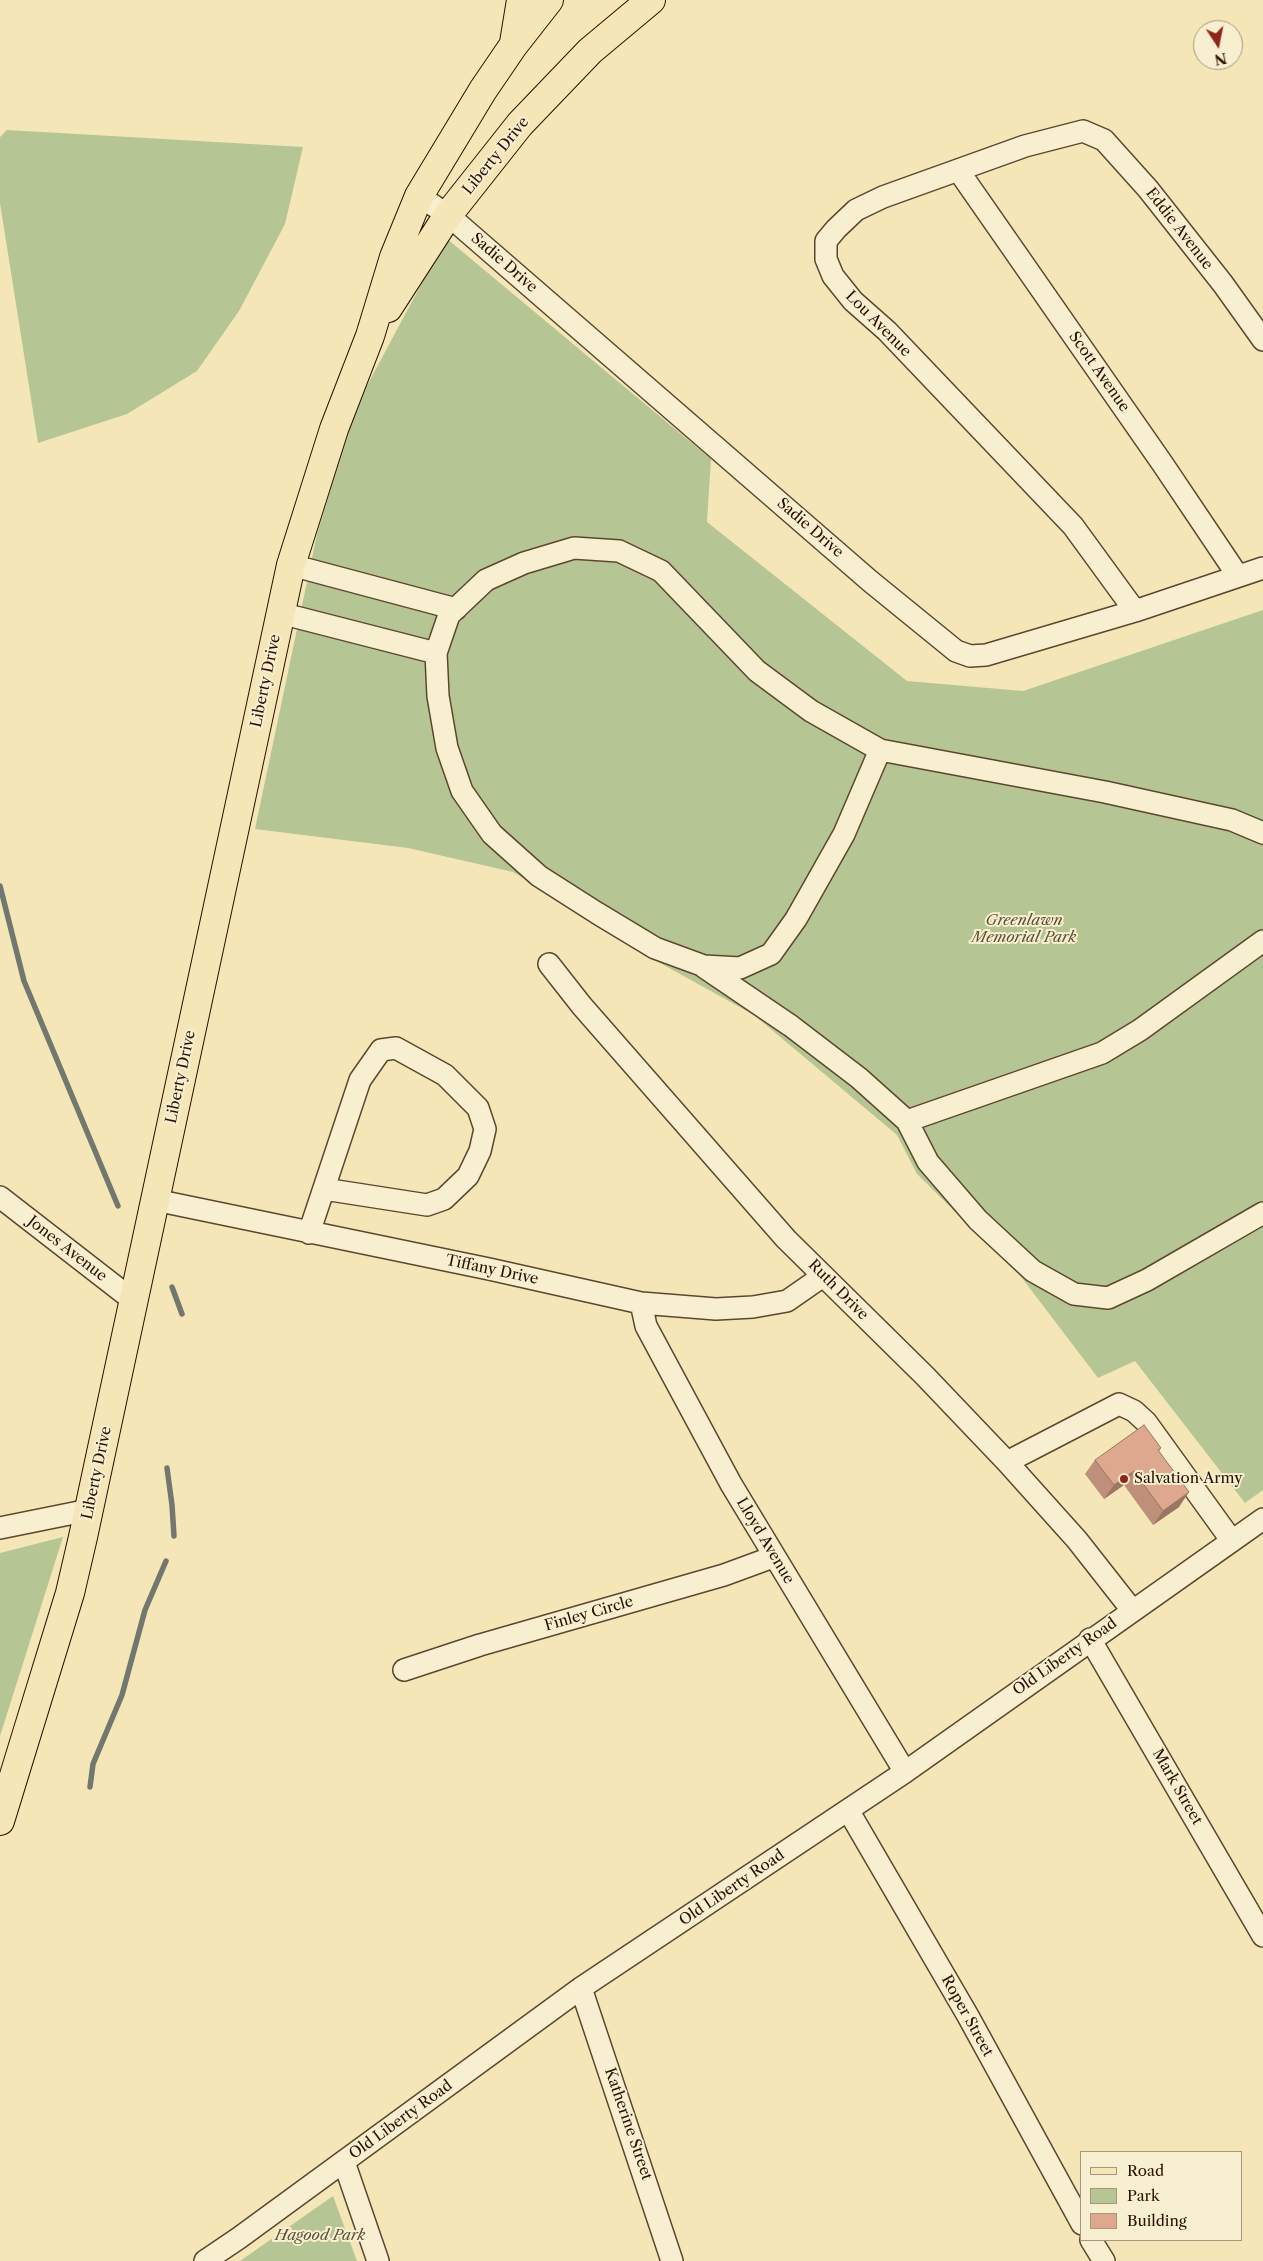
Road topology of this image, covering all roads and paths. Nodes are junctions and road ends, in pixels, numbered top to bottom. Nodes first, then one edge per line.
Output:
1 (521, 0) edge
2 (549, 0) edge
3 (651, 0) edge
4 (513, 46) junction
5 (1083, 131) joint
6 (958, 170) junction
7 (419, 196) junction
8 (448, 215) junction
9 (370, 336) junction
10 (1263, 340) edge
11 (291, 565) junction
12 (1263, 568) edge
13 (1238, 576) junction
14 (456, 609) junction
15 (1135, 611) junction
16 (280, 613) junction
17 (436, 653) junction
18 (880, 750) junction
19 (1263, 832) edge
20 (1263, 941) edge
21 (549, 964) dead end
22 (704, 966) junction
23 (906, 1121) junction
24 (324, 1189) junction
25 (0, 1197) edge
26 (155, 1200) junction
27 (1263, 1213) edge
28 (309, 1233) junction
29 (823, 1276) junction
30 (134, 1301) junction
31 (641, 1303) junction
32 (1015, 1458) junction
33 (89, 1510) junction
34 (1263, 1519) edge
35 (0, 1528) edge
36 (1232, 1541) junction
37 (773, 1557) junction
38 (1132, 1610) junction
39 (1090, 1639) junction
40 (404, 1670) dead end
41 (905, 1772) junction
42 (848, 1810) junction
43 (0, 1821) edge
44 (1263, 1936) edge
45 (581, 1988) junction
46 (344, 2162) junction
47 (1080, 2220) edge
48 (1092, 2241) edge
49 (205, 2261) edge
50 (378, 2261) edge
51 (672, 2261) edge
52 (1104, 2261) edge

1 - 4 main road
2 - 4 main road, Liberty Drive
3 - 8 main road, Liberty Drive
4 - 7 main road, Liberty Drive
5 - 6 street, Lou Avenue
5 - 10 street, Eddie Avenue
6 - 13 street, Scott Avenue
6 - 15 street, Lou Avenue
7 - 8 street, Sadie Drive
7 - 9 main road, Liberty Drive
8 - 9 main road, Liberty Drive
8 - 15 street, Sadie Drive
9 - 11 main road, Liberty Drive
11 - 14 street
11 - 16 main road, Liberty Drive
12 - 13 street, Sadie Drive
13 - 15 street, Sadie Drive
14 - 17 street
14 - 18 street
16 - 17 street
16 - 26 main road, Liberty Drive
17 - 22 street
18 - 19 street
18 - 22 street
20 - 23 street
21 - 29 street, Ruth Drive
22 - 23 street
23 - 27 street
24 - 24 street
24 - 28 street
25 - 30 street, Jones Avenue
26 - 28 street, Tiffany Drive
26 - 30 main road, Liberty Drive
28 - 31 street, Tiffany Drive
29 - 31 street, Tiffany Drive
29 - 32 street, Ruth Drive
30 - 33 main road, Liberty Drive
31 - 37 street, Lloyd Avenue
32 - 36 street
32 - 38 street, Ruth Drive
33 - 35 street
33 - 43 main road, Liberty Drive
34 - 36 street, Old Liberty Road
36 - 38 street, Old Liberty Road
37 - 40 street, Finley Circle
37 - 41 street, Lloyd Avenue
38 - 39 street, Old Liberty Road
39 - 41 street, Old Liberty Road
39 - 44 street, Mark Street
41 - 42 street, Old Liberty Road
42 - 45 street, Old Liberty Road
42 - 47 street, Roper Street
45 - 46 street, Old Liberty Road
45 - 51 street, Katherine Street
46 - 49 street, Old Liberty Road
46 - 50 street
48 - 52 street

